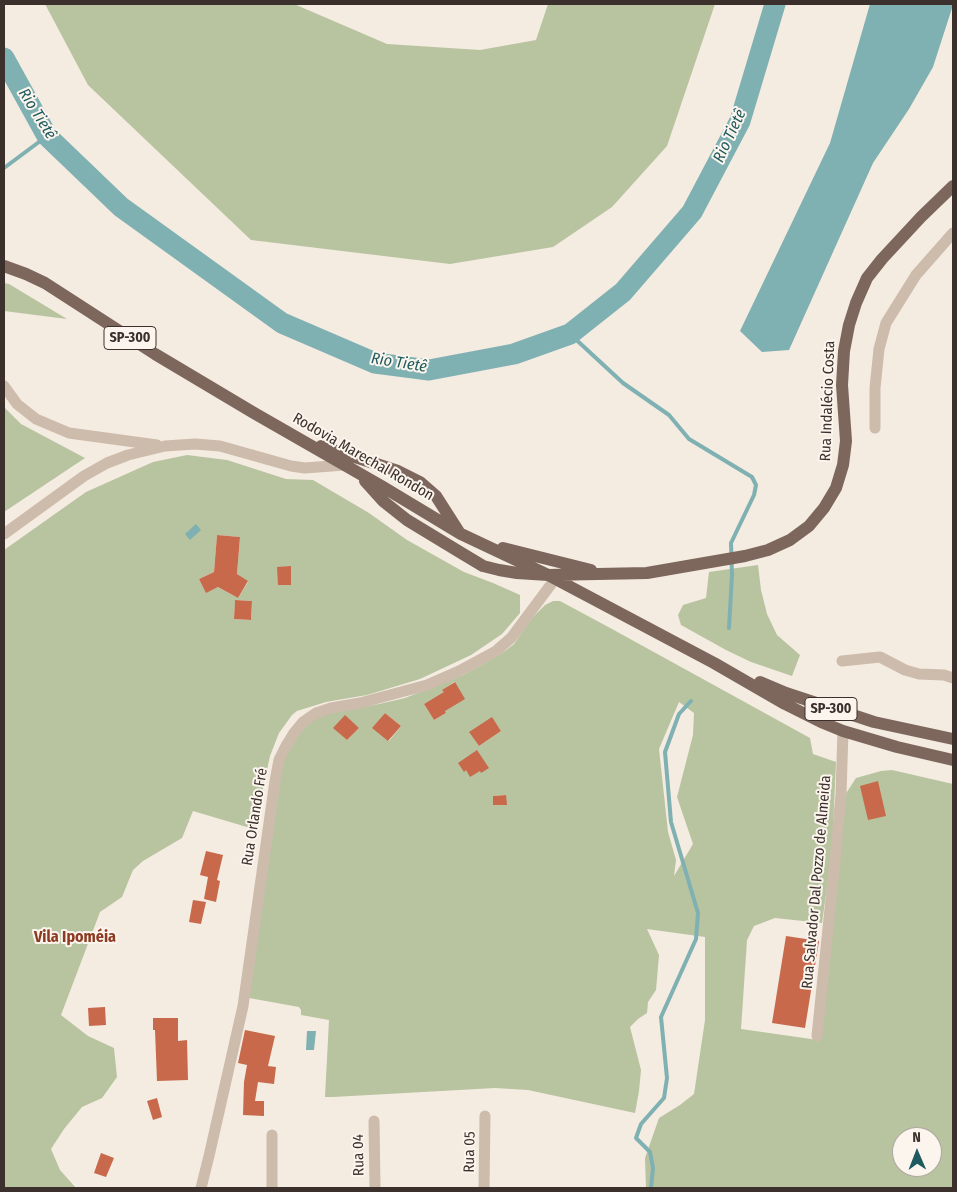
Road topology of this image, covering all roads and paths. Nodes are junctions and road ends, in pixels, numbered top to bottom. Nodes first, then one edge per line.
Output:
1 (953, 186) edge
2 (953, 233) edge
3 (4, 266) edge
4 (4, 386) edge
5 (875, 428) dead end
6 (301, 440) junction
7 (165, 446) junction
8 (344, 465) junction
9 (398, 471) junction
10 (360, 474) junction
11 (383, 487) junction
12 (383, 501) junction
13 (4, 534) edge
14 (460, 534) junction
15 (479, 543) junction
16 (608, 574) junction
17 (552, 577) junction
18 (842, 661) dead end
19 (714, 663) junction
20 (953, 678) edge
21 (843, 731) junction
22 (953, 740) edge
23 (953, 760) edge
24 (817, 1036) dead end
25 (485, 1116) dead end
26 (374, 1121) dead end
27 (272, 1135) dead end
28 (201, 1188) edge
29 (272, 1188) edge
30 (375, 1188) edge
31 (484, 1188) edge

1 - 16 main road, Rua Indalécio Costa
2 - 5 street
3 - 6 main road, Rodovia Marechal Rondon / SP-300
4 - 7 street
6 - 8 main road, Rodovia Marechal Rondon / SP-300
6 - 9 main road
7 - 8 street
7 - 13 street
8 - 10 main road, Rodovia Marechal Rondon / SP-300
9 - 11 main road
9 - 14 main road
10 - 11 main road, Rodovia Marechal Rondon / SP-300
10 - 12 main road, Rua Indalécio Costa
11 - 12 main road
11 - 14 main road, Rodovia Marechal Rondon / SP-300
12 - 17 main road, Rua Indalécio Costa
14 - 15 main road, Rodovia Marechal Rondon / SP-300
15 - 16 main road, Rua Indalécio Costa
15 - 17 main road, Rodovia Marechal Rondon / SP-300
16 - 17 main road, Rua Indalécio Costa
17 - 19 main road, Rodovia Marechal Rondon / SP-300
17 - 28 street, Rua Orlando Fré
18 - 20 street
19 - 21 main road, Rodovia Marechal Rondon / SP-300
19 - 22 main road, Rodovia Marechal Rondon / SP-300
21 - 23 main road, Rodovia Marechal Rondon / SP-300
21 - 24 street, Rua Salvador Dal Pozzo de Almeida
25 - 31 street, Rua 05
26 - 30 street, Rua 04
27 - 29 street

